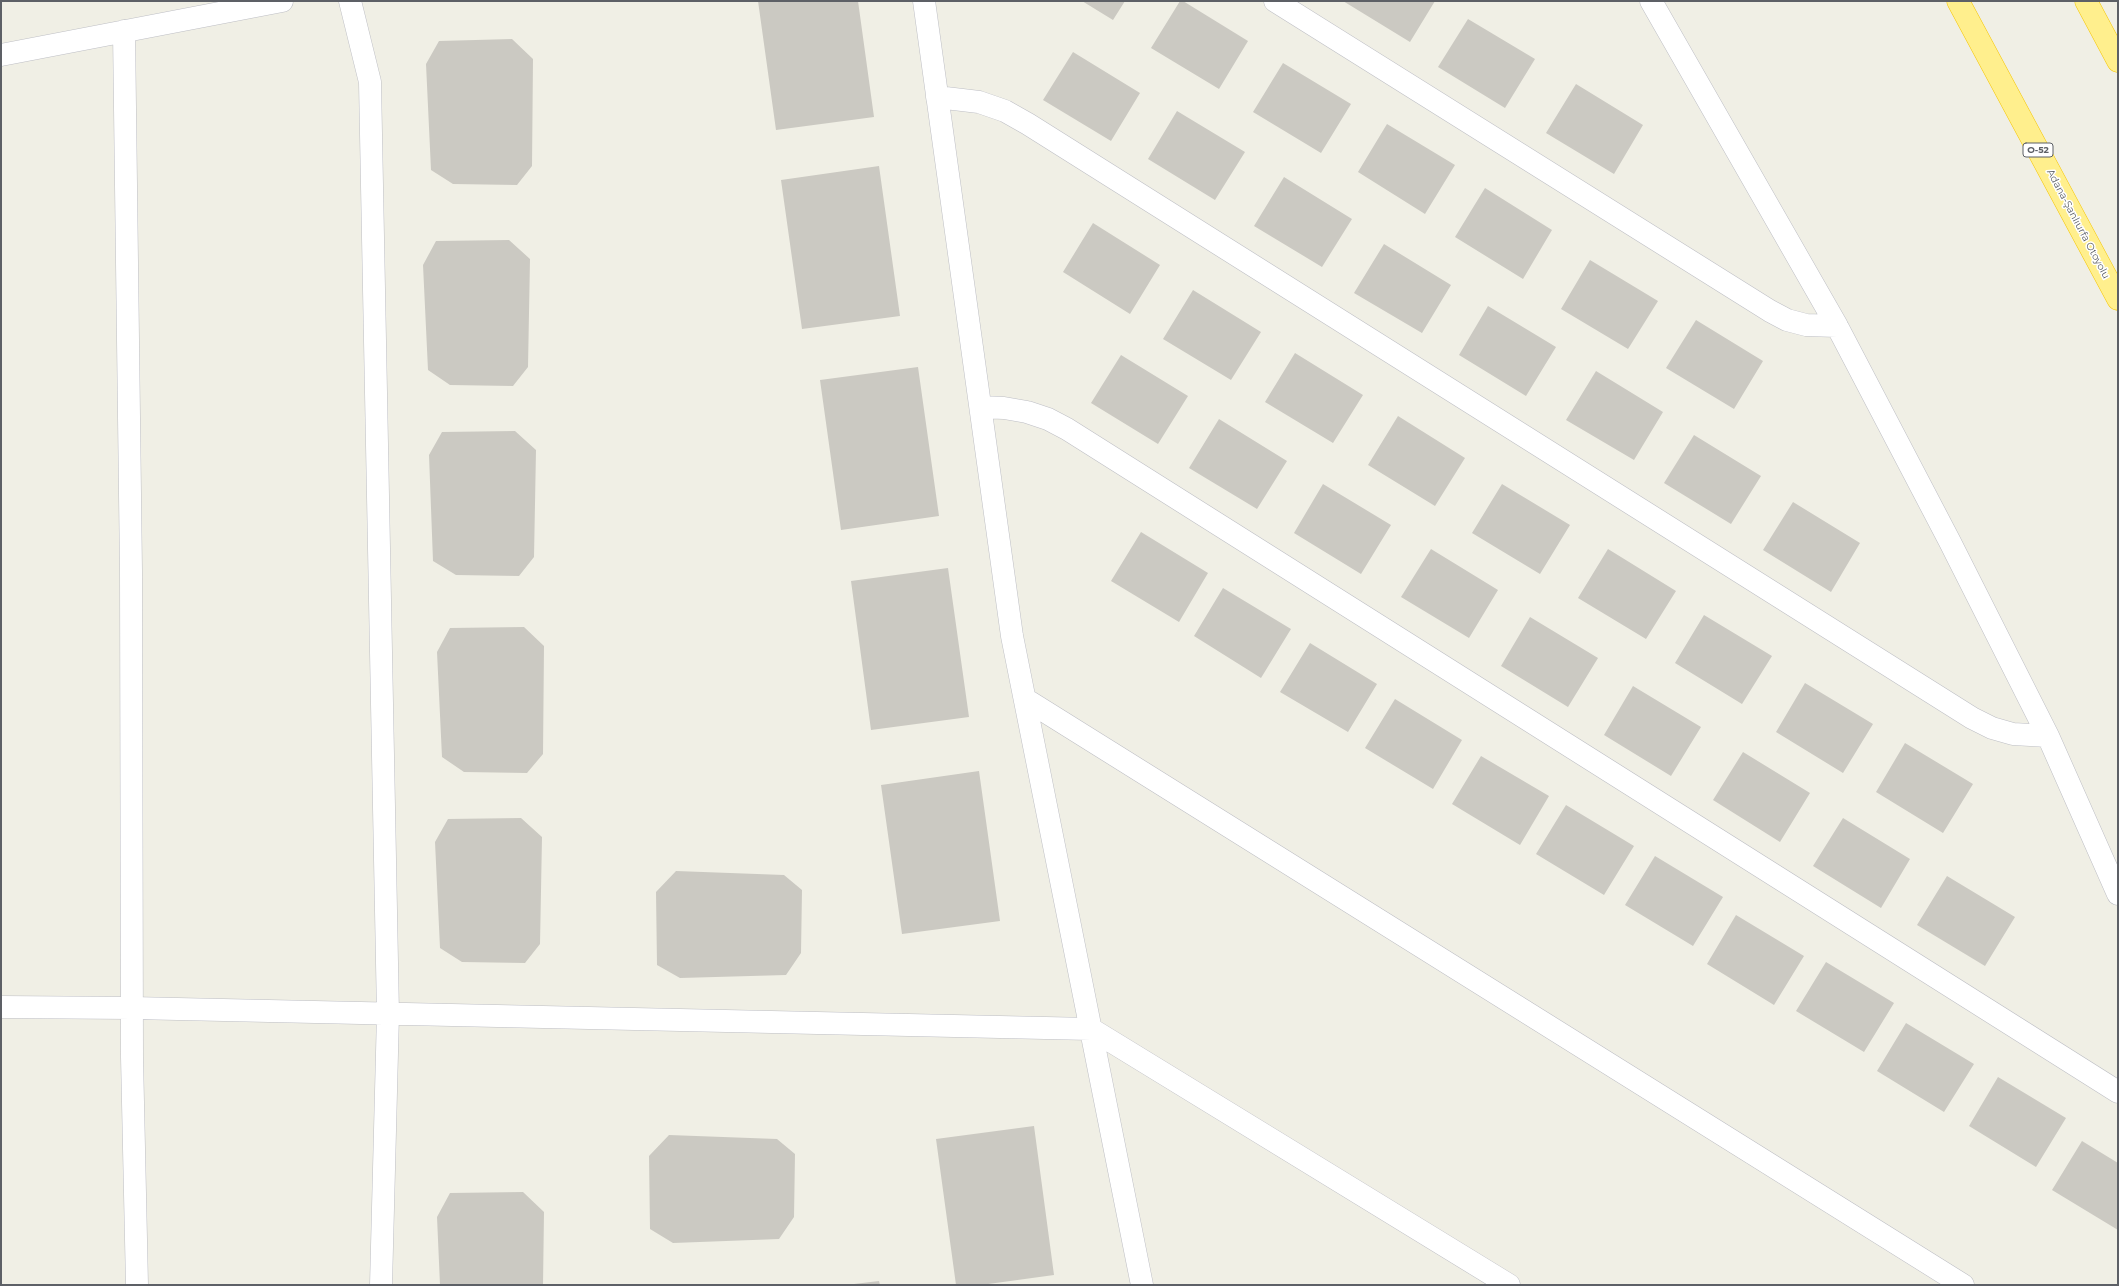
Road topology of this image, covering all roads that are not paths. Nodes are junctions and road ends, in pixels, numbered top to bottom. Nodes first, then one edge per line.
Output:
1 (282, 1) edge
2 (350, 1) edge
3 (924, 1) edge
4 (1275, 1) edge
5 (1651, 1) edge
6 (1958, 1) edge
7 (2086, 1) edge
8 (124, 31) junction
9 (1, 55) edge
10 (2118, 61) edge
11 (937, 97) junction
12 (2118, 299) edge
13 (1837, 326) junction
14 (981, 407) junction
15 (1025, 699) junction
16 (2048, 736) junction
17 (2118, 894) edge
18 (1, 1007) edge
19 (132, 1008) junction
20 (388, 1014) junction
21 (1091, 1030) junction
22 (2118, 1092) edge
23 (137, 1285) edge
24 (381, 1285) edge
25 (1142, 1285) edge
26 (1509, 1285) edge
27 (1962, 1285) edge

1 - 8 street
2 - 20 street
3 - 11 street
4 - 13 street
5 - 13 street
6 - 12 highway, Adana-Şanlıurfa Otoyolu / O-52
7 - 10 highway
8 - 9 street
8 - 19 street
11 - 14 street
11 - 16 street
13 - 16 street
14 - 15 street
14 - 22 street
15 - 21 street
15 - 27 street
16 - 17 street
18 - 19 street
19 - 20 street
19 - 23 street
20 - 21 street
20 - 24 street
21 - 25 street
21 - 26 street

